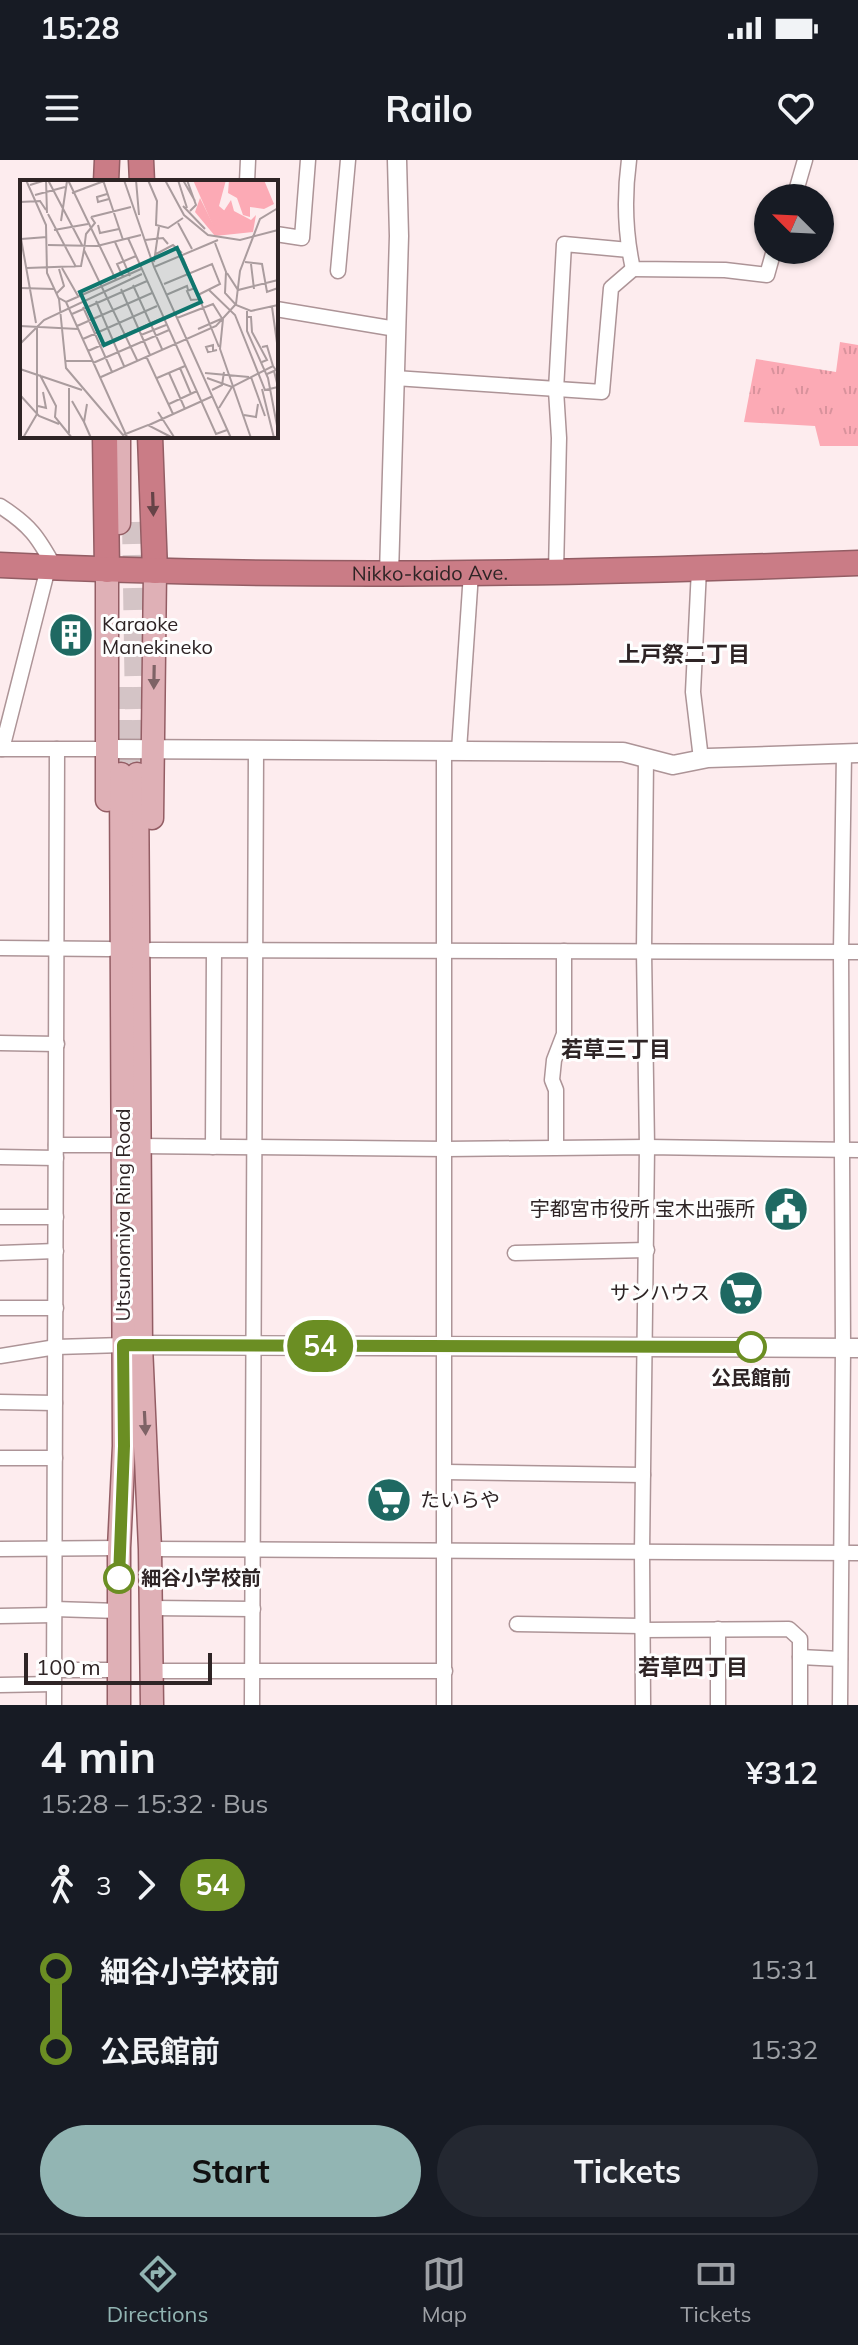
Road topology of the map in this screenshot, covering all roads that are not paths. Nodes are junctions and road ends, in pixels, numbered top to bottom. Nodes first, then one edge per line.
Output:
1 (107, 160) edge
2 (141, 160) edge
3 (248, 160) edge
4 (308, 160) edge
5 (348, 160) edge
6 (397, 160) edge
7 (629, 160) edge
8 (805, 160) edge
9 (106, 180) edge
10 (142, 180) edge
11 (247, 180) edge
12 (798, 184) edge
13 (278, 234) edge
14 (629, 250) junction
15 (770, 264) edge
16 (633, 269) junction
17 (338, 271) dead end
18 (278, 309) edge
19 (396, 329) junction
20 (395, 378) junction
21 (556, 390) junction
22 (105, 438) edge
23 (119, 438) edge
24 (133, 438) edge
25 (150, 438) edge
26 (0, 506) edge
27 (858, 563) edge
28 (0, 565) edge
29 (51, 568) junction
30 (699, 569) junction
31 (107, 570) junction
32 (155, 571) junction
33 (556, 572) junction
34 (471, 573) junction
35 (389, 574) junction
36 (153, 748) junction
37 (1, 749) edge
38 (57, 749) junction
39 (106, 749) junction
40 (256, 749) junction
41 (452, 750) junction
42 (851, 753) edge
43 (646, 758) junction
44 (701, 759) junction
45 (842, 875) junction
46 (858, 875) edge
47 (0, 948) edge
48 (57, 948) junction
49 (109, 949) junction
50 (151, 950) junction
51 (214, 951) junction
52 (257, 951) junction
53 (446, 951) junction
54 (564, 951) junction
55 (644, 951) junction
56 (841, 952) junction
57 (858, 952) edge
58 (139, 1008) junction
59 (123, 1036) junction
60 (0, 1043) edge
61 (57, 1044) junction
62 (131, 1145) junction
63 (213, 1147) junction
64 (253, 1147) junction
65 (556, 1147) junction
66 (647, 1147) junction
67 (446, 1149) junction
68 (841, 1150) junction
69 (858, 1150) edge
70 (56, 1152) junction
71 (0, 1157) edge
72 (0, 1217) edge
73 (56, 1217) junction
74 (647, 1250) junction
75 (56, 1251) junction
76 (0, 1253) edge
77 (515, 1253) dead end
78 (0, 1308) edge
79 (56, 1308) junction
80 (132, 1345) junction
81 (446, 1345) junction
82 (253, 1346) junction
83 (56, 1347) junction
84 (646, 1347) junction
85 (851, 1348) edge
86 (0, 1356) edge
87 (0, 1402) edge
88 (55, 1403) junction
89 (0, 1458) edge
90 (55, 1458) junction
91 (446, 1472) junction
92 (643, 1475) junction
93 (54, 1548) junction
94 (119, 1548) junction
95 (0, 1549) edge
96 (150, 1549) junction
97 (254, 1551) junction
98 (445, 1551) junction
99 (642, 1552) junction
100 (840, 1553) junction
101 (858, 1553) edge
102 (151, 1608) junction
103 (253, 1609) junction
104 (119, 1611) junction
105 (54, 1612) junction
106 (0, 1616) edge
107 (517, 1624) dead end
108 (642, 1628) junction
109 (718, 1629) junction
110 (800, 1657) junction
111 (840, 1659) junction
112 (119, 1670) junction
113 (151, 1671) junction
114 (253, 1671) junction
115 (445, 1671) junction
116 (54, 1677) junction
117 (0, 1685) edge
118 (718, 1704) edge
119 (54, 1705) edge
120 (119, 1705) edge
121 (152, 1705) edge
122 (252, 1705) edge
123 (444, 1705) edge
124 (643, 1705) edge
125 (800, 1705) edge
126 (840, 1705) edge

1 - 9 highway
2 - 10 highway
3 - 11 street
4 - 13 street
5 - 17 street
6 - 19 street
7 - 14 street
8 - 12 street
14 - 16 street
14 - 21 street
15 - 16 street
16 - 21 street
18 - 19 street
19 - 20 street
20 - 21 street
20 - 35 street
21 - 33 street
22 - 31 highway
23 - 24 main road
25 -> 32 highway
26 - 29 street
27 - 30 highway, Nikko-kaido Ave.
28 - 29 highway, Nikko-kaido Ave.
29 - 31 highway, Nikko-kaido Ave.
29 - 37 street
30 - 33 highway, Nikko-kaido Ave.
30 - 44 street
31 - 32 highway, Nikko-kaido Ave.
31 - 39 main road
32 - 35 highway, Nikko-kaido Ave.
32 -> 36 main road
33 - 34 highway, Nikko-kaido Ave.
34 - 35 highway, Nikko-kaido Ave.
34 - 41 street
36 - 39 street
36 - 40 street
36 - 50 main road
37 - 38 street
38 - 39 street
38 - 48 street
39 - 49 main road
40 - 41 street
40 - 52 street
41 - 43 street
41 - 53 street
42 - 44 street
42 - 45 street
43 - 44 street
43 - 55 street
45 - 46 street
45 - 56 street
47 - 48 street
48 - 49 street
48 - 61 street
49 - 59 main road
50 - 51 street
50 - 58 main road
51 - 52 street
51 - 63 street
52 - 53 street
52 - 64 street
53 - 54 street
53 - 67 street
54 - 55 street
54 - 65 street
55 - 56 street
55 - 66 street
56 - 57 street
56 - 68 street
58 - 59 main road, Utsunomiya Ring Road
58 - 62 main road, Utsunomiya Ring Road
59 - 62 main road, Utsunomiya Ring Road
60 - 61 street
61 - 70 street
62 - 63 street
62 - 70 street
62 - 80 main road, Utsunomiya Ring Road
63 - 64 street
64 - 67 street
64 - 82 street
65 - 66 street
65 - 67 street
66 - 68 street
66 - 74 street
67 - 81 street
68 - 69 street
68 - 85 street
70 - 71 street
70 - 73 street
72 - 73 street
73 - 75 street
74 - 77 street
74 - 84 street
75 - 76 street
75 - 79 street
78 - 79 street
79 - 83 street
80 - 82 street
80 - 83 street
80 - 94 main road, Utsunomiya Ring Road
80 -> 96 main road, Utsunomiya Ring Road
81 - 82 street
81 - 84 street
81 - 91 street
82 - 97 street
83 - 86 street
83 - 88 street
84 - 85 street
84 - 92 street
85 - 100 street
87 - 88 street
88 - 90 street
89 - 90 street
90 - 93 street
91 - 92 street
91 - 98 street
92 - 99 street
93 - 94 street
93 - 95 street
93 - 105 street
94 - 104 main road, Utsunomiya Ring Road
96 - 97 street
96 - 102 main road, Utsunomiya Ring Road
97 - 98 street
97 - 103 street
98 - 99 street
98 - 115 street
99 - 100 street
99 - 108 street
100 - 101 street
100 - 111 street
102 - 103 street
102 - 113 main road, Utsunomiya Ring Road
103 - 114 street
104 - 105 street
104 - 112 main road, Utsunomiya Ring Road
105 - 106 street
105 - 116 street
107 - 108 street
108 - 109 street
108 - 124 street
109 - 110 street
109 - 118 street
110 - 111 street
110 - 125 street
111 - 126 street
112 - 116 street
112 - 120 main road, Utsunomiya Ring Road
113 - 114 street
113 - 121 main road, Utsunomiya Ring Road
114 - 115 street
114 - 122 street
115 - 123 street
116 - 117 street
116 - 119 street

